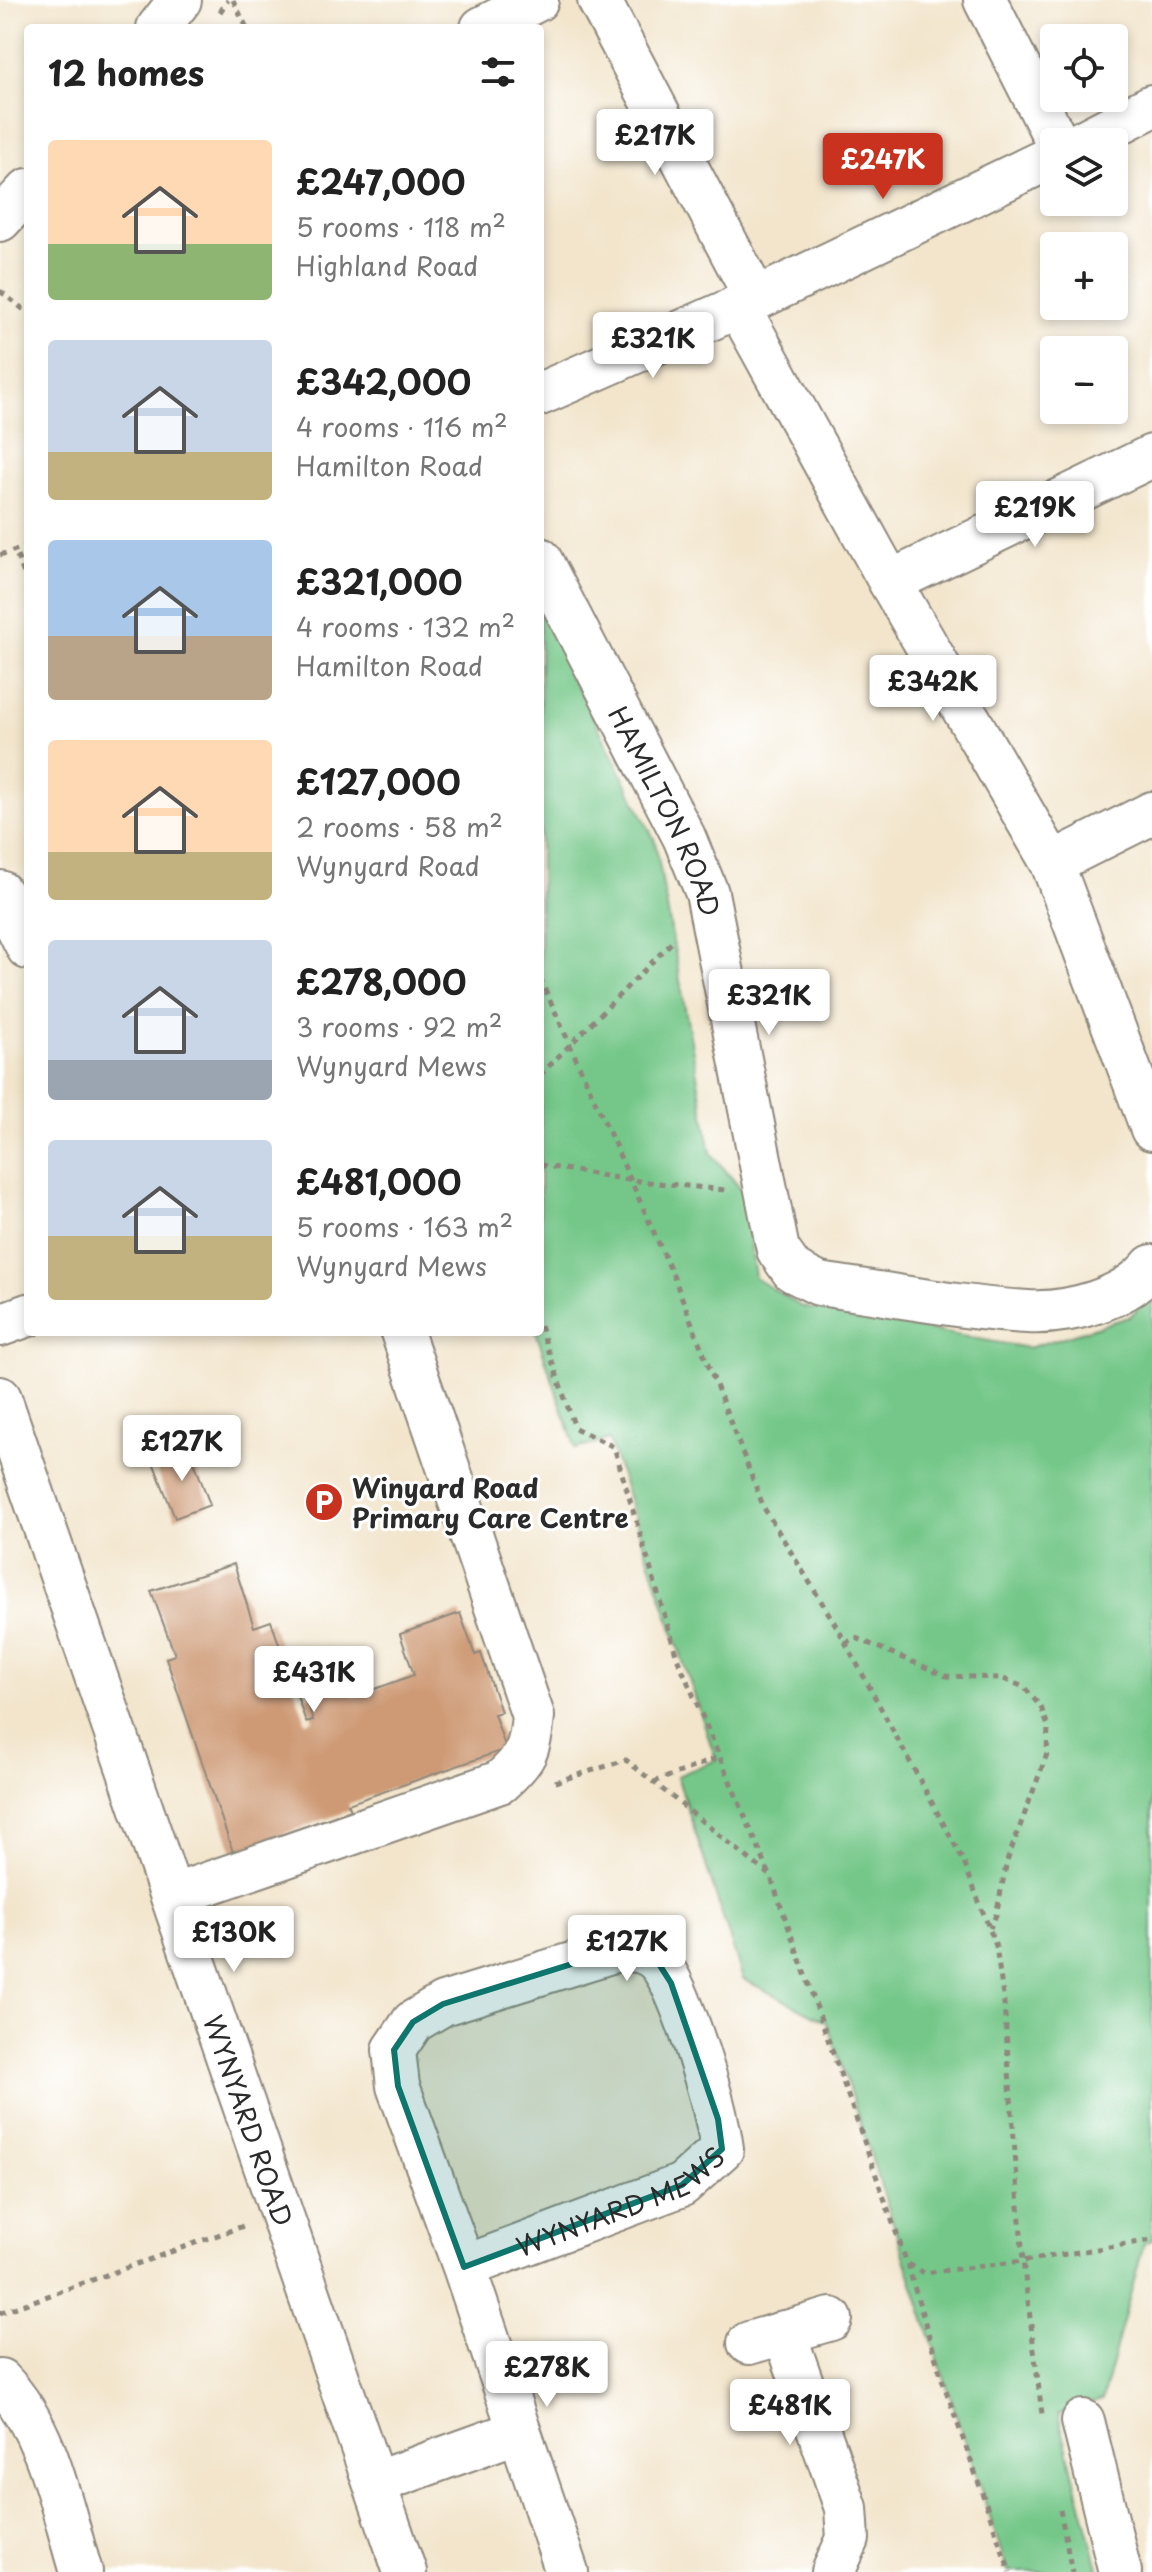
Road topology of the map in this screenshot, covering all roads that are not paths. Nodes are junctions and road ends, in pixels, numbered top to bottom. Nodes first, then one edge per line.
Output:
1 (180, 0) edge
2 (537, 0) edge
3 (985, 0) edge
4 (606, 12) edge
5 (161, 24) edge
6 (490, 24) edge
7 (1152, 106) edge
8 (1050, 128) edge
9 (1109, 128) edge
10 (1040, 163) edge
11 (24, 194) edge
12 (0, 220) edge
13 (747, 302) junction
14 (544, 392) edge
15 (1152, 456) edge
16 (544, 567) edge
17 (890, 582) junction
18 (1152, 813) edge
19 (1052, 863) junction
20 (0, 892) edge
21 (24, 940) edge
22 (1152, 1129) edge
23 (1152, 1266) edge
24 (24, 1316) edge
25 (0, 1325) edge
26 (403, 1336) edge
27 (0, 1398) edge
28 (172, 1896) junction
29 (464, 2267) junction
30 (831, 2319) dead end
31 (0, 2380) edge
32 (1063, 2419) road end
33 (519, 2431) junction
34 (375, 2483) junction
35 (81, 2572) edge
36 (405, 2572) edge
37 (567, 2572) edge
38 (833, 2572) edge
39 (1120, 2572) edge

1 - 5 street
2 - 6 street
3 - 8 street
4 - 13 street
7 - 9 street
10 - 13 street
11 - 12 street
13 - 14 street
13 - 17 street
15 - 17 street
16 - 23 street, HAMILTON ROAD
17 - 19 street
18 - 19 street
19 - 22 street
20 - 21 street
24 - 25 street
26 - 28 street
27 - 28 street, WYNYARD ROAD
28 - 34 street, WYNYARD ROAD
29 - 29 street, WYNYARD MEWS
29 - 33 street, WYNYARD MEWS
30 - 38 street
31 - 35 street
32 - 39 street
33 - 34 street
33 - 37 street, WYNYARD MEWS
34 - 36 street, WYNYARD ROAD

